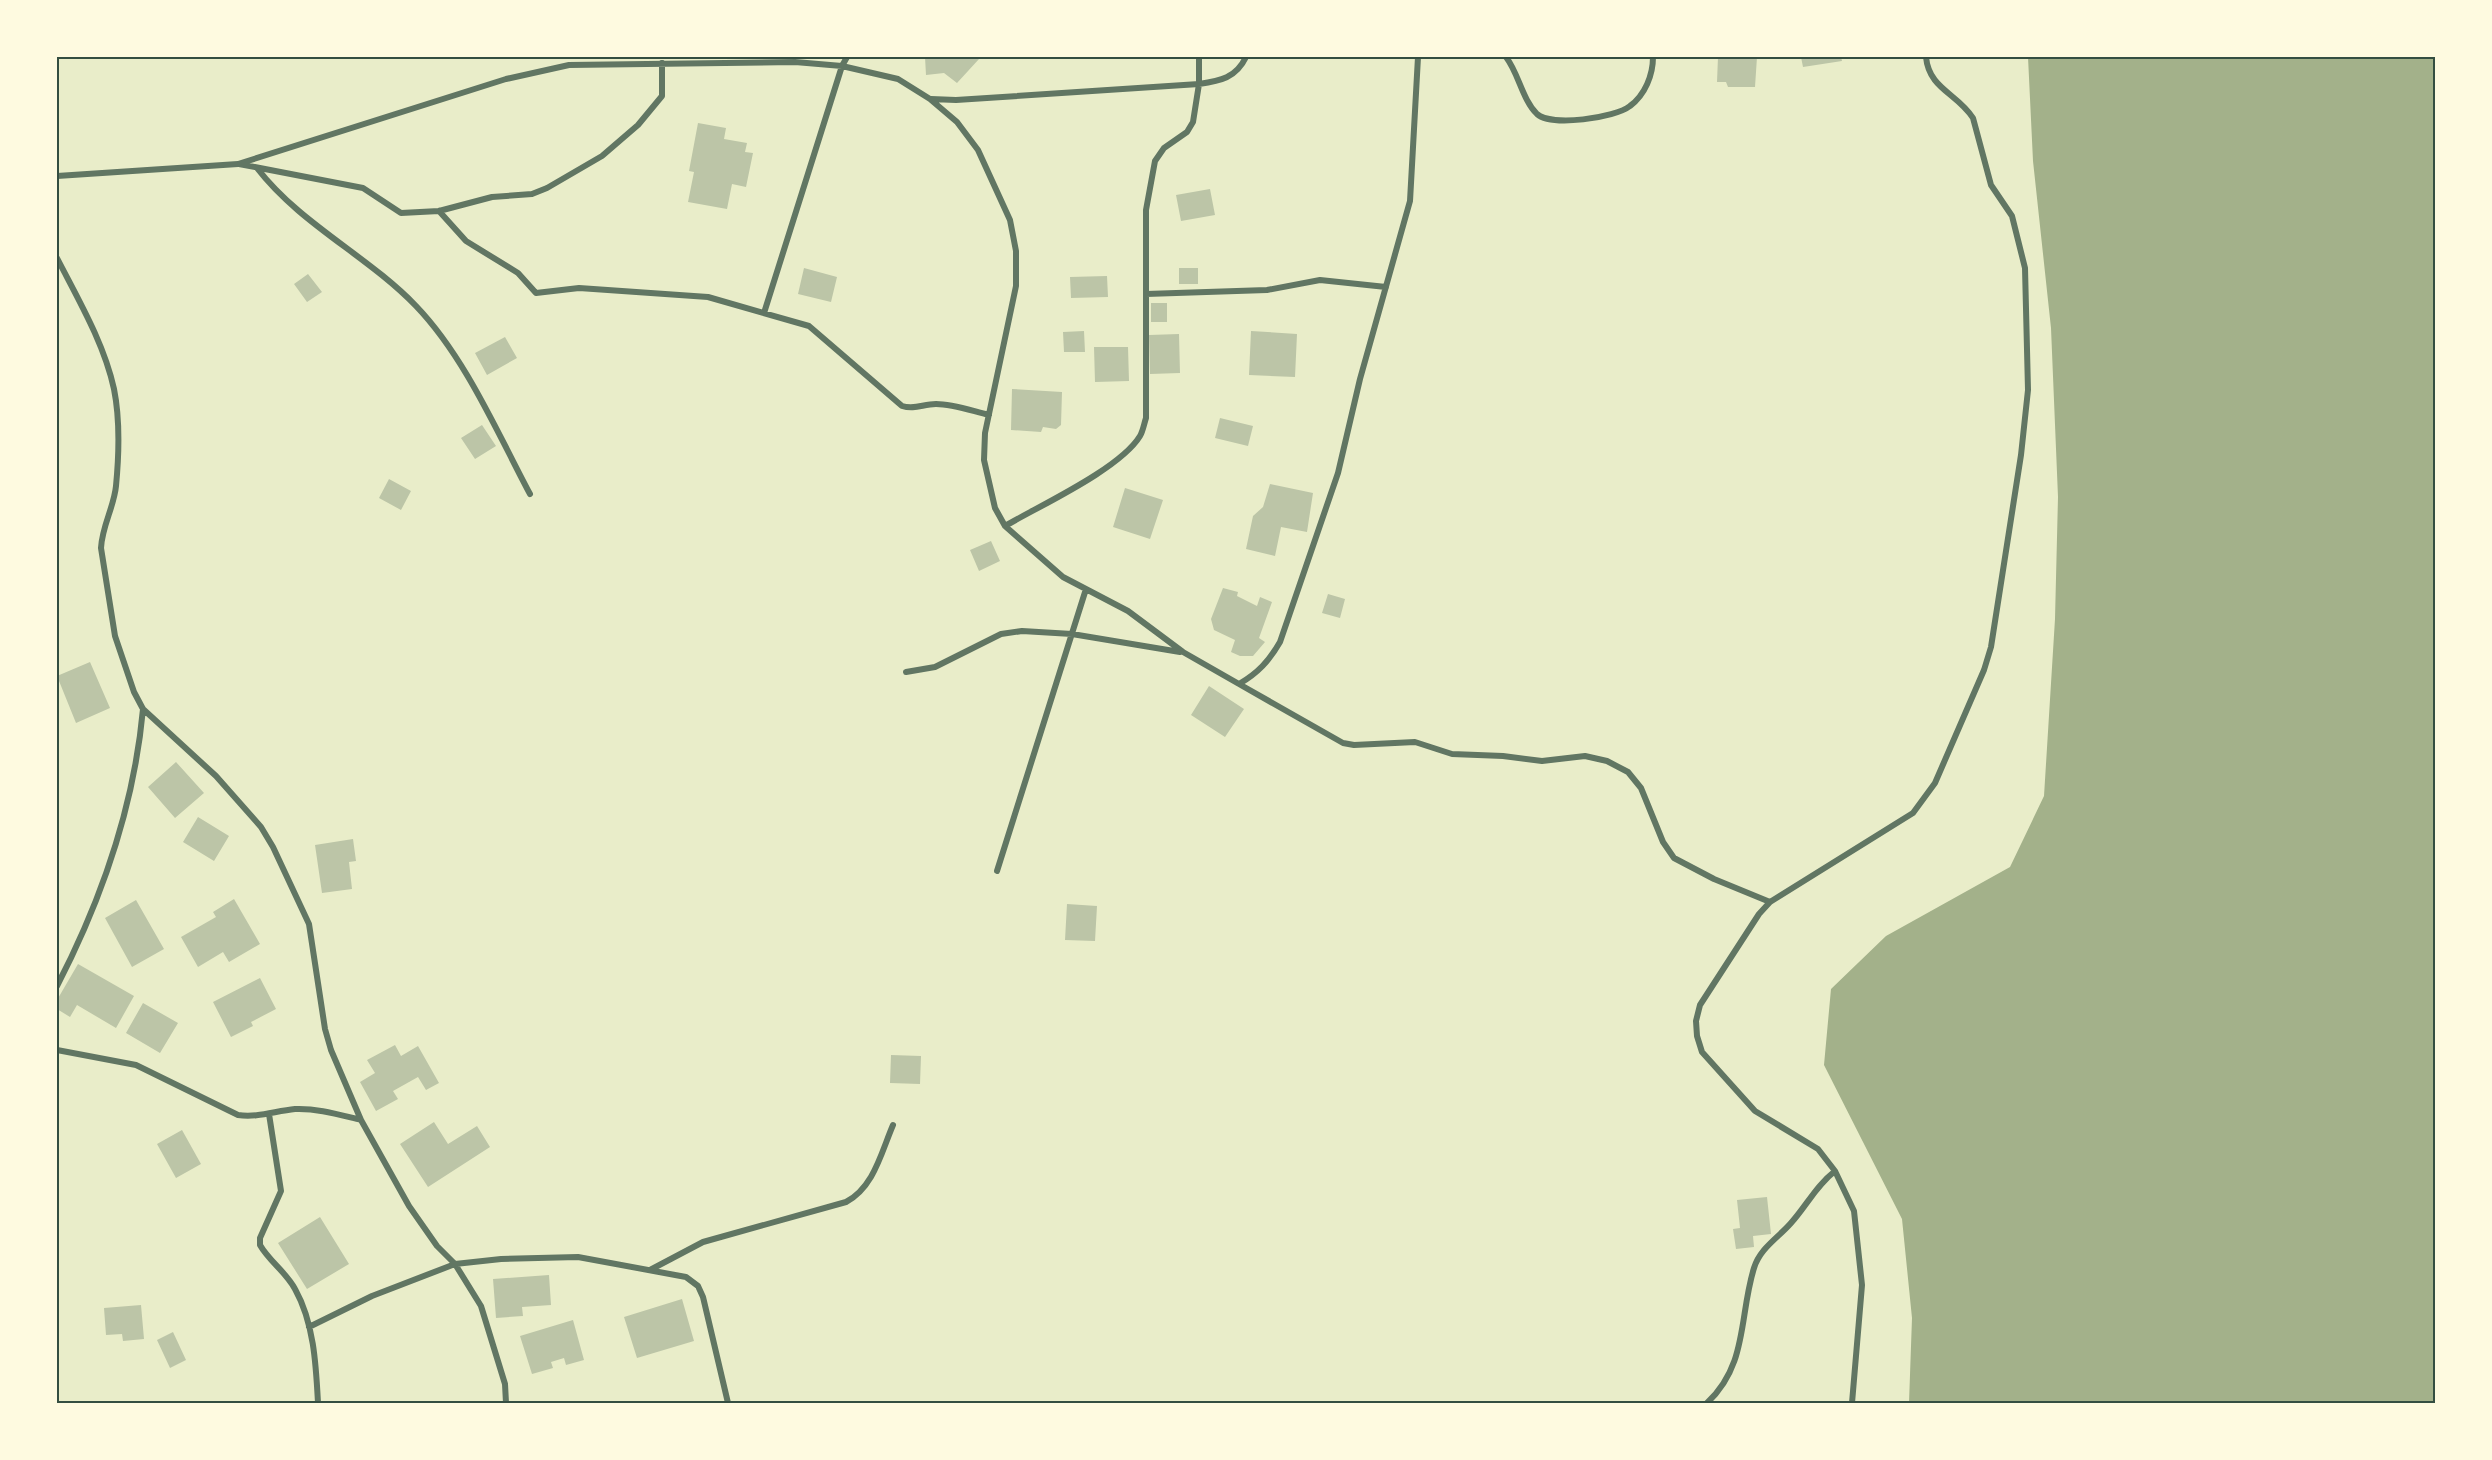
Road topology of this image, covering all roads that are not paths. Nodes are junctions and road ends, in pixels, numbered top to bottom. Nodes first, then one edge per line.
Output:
1 (847, 57) edge
2 (1198, 57) edge
3 (1245, 57) edge
4 (1418, 57) edge
5 (1506, 57) edge
6 (1653, 57) edge
7 (1926, 57) edge
8 (662, 63) junction
9 (842, 66) junction
10 (1199, 84) junction
11 (930, 99) junction
12 (238, 164) junction
13 (257, 168) junction
14 (57, 176) edge
15 (439, 211) junction
16 (57, 258) edge
17 (1386, 287) junction
18 (1146, 294) junction
19 (764, 313) junction
20 (989, 415) junction
21 (530, 494) dead end
22 (1005, 526) junction
23 (1086, 589) junction
24 (1072, 634) junction
25 (1183, 652) junction
26 (906, 672) dead end
27 (1239, 684) junction
28 (143, 709) junction
29 (997, 871) dead end
30 (1770, 902) junction
31 (57, 986) edge
32 (57, 1050) edge
33 (269, 1114) junction
34 (361, 1120) junction
35 (893, 1125) dead end
36 (1836, 1171) junction
37 (455, 1264) junction
38 (649, 1270) junction
39 (309, 1327) junction
40 (318, 1403) edge
41 (506, 1403) edge
42 (728, 1403) edge
43 (1707, 1403) edge
44 (1852, 1403) edge

1 - 9 street
2 - 10 street
3 - 10 street
4 - 17 street
5 - 6 street
7 - 30 street
8 - 9 street
8 - 12 street
8 - 15 street
9 - 11 street
9 - 19 street
10 - 11 street
10 - 18 street
11 - 20 street
12 - 13 street
12 - 14 street
13 - 15 street
13 - 21 street
15 - 19 street
16 - 28 street
17 - 18 street
17 - 27 street
18 - 22 street
19 - 20 street
20 - 22 street
22 - 23 street
23 - 24 street
23 - 25 street
24 - 25 street
24 - 26 street
24 - 29 street
25 - 27 street
27 - 30 street
28 - 31 street
28 - 34 street
30 - 36 street
32 - 33 street
33 - 34 street
33 - 39 street
34 - 37 street
35 - 38 street
36 - 43 street
36 - 44 street
37 - 38 street
37 - 39 street
37 - 41 street
38 - 42 street
39 - 40 street

